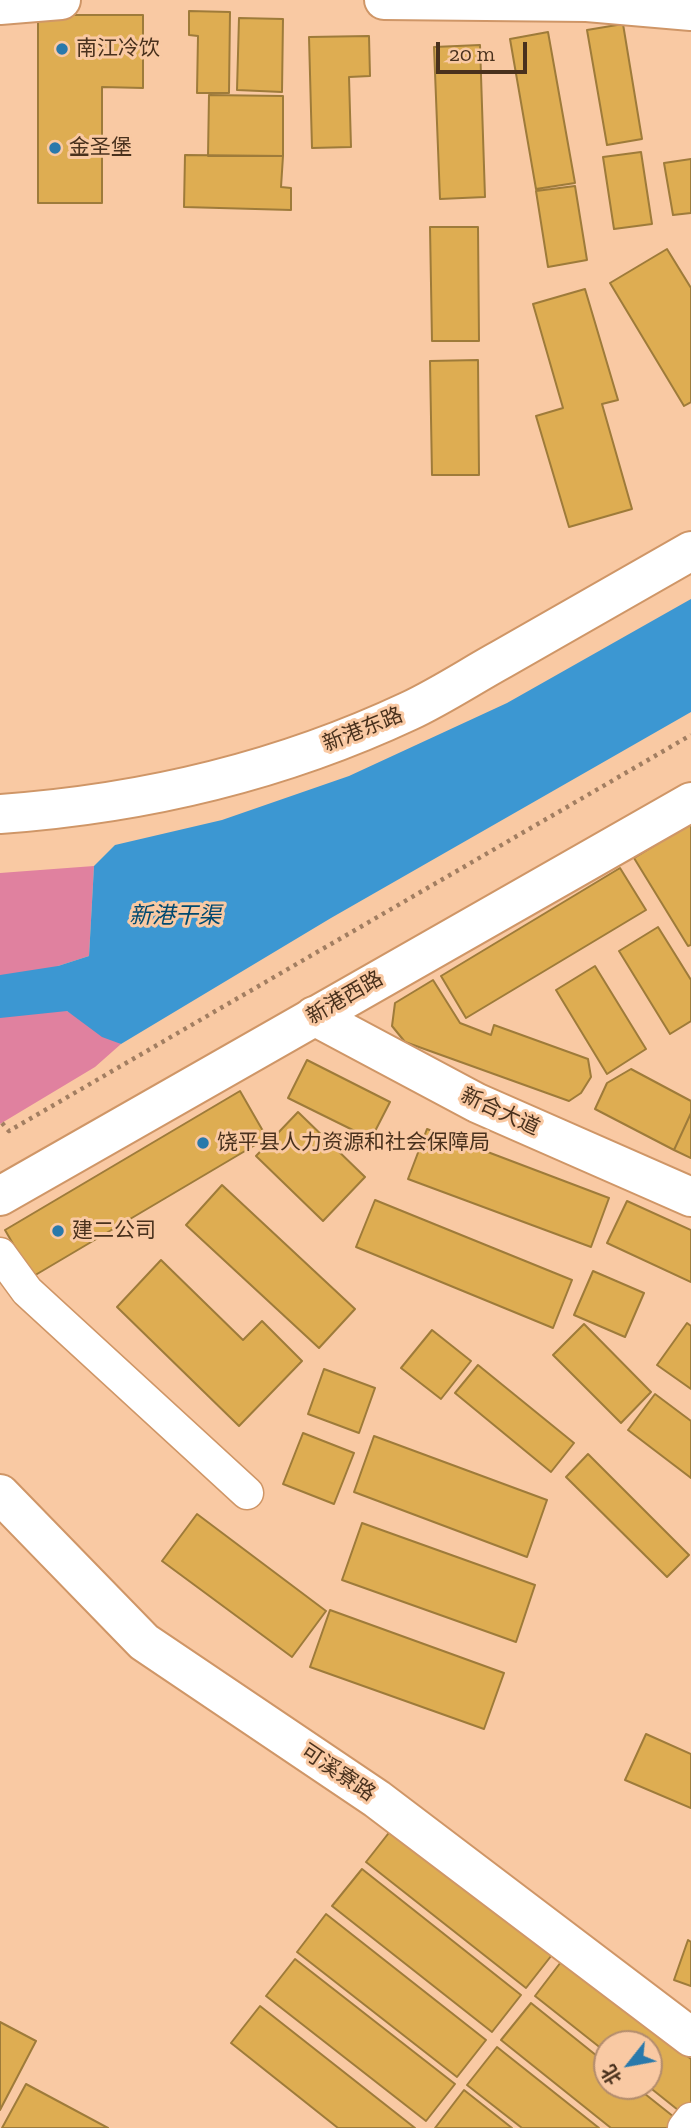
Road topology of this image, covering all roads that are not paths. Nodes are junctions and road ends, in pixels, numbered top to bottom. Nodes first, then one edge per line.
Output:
1 (61, 0) edge
2 (384, 0) edge
3 (0, 5) edge
4 (691, 11) edge
5 (691, 551) edge
6 (691, 802) edge
7 (0, 814) edge
8 (314, 1016) junction
9 (0, 1196) edge
10 (691, 1197) edge
11 (0, 1254) edge
12 (247, 1493) dead end
13 (0, 1494) edge
14 (691, 2037) edge
15 (691, 2119) edge
16 (684, 2128) edge

1 - 3 main road
2 - 4 main road
5 - 7 main road, 新港东路
6 - 8 main road, 新港西路
8 - 9 main road, 新港西路
8 - 10 main road, 新合大道
11 - 12 street
13 - 14 main road, 可溪寮路
15 - 16 street

